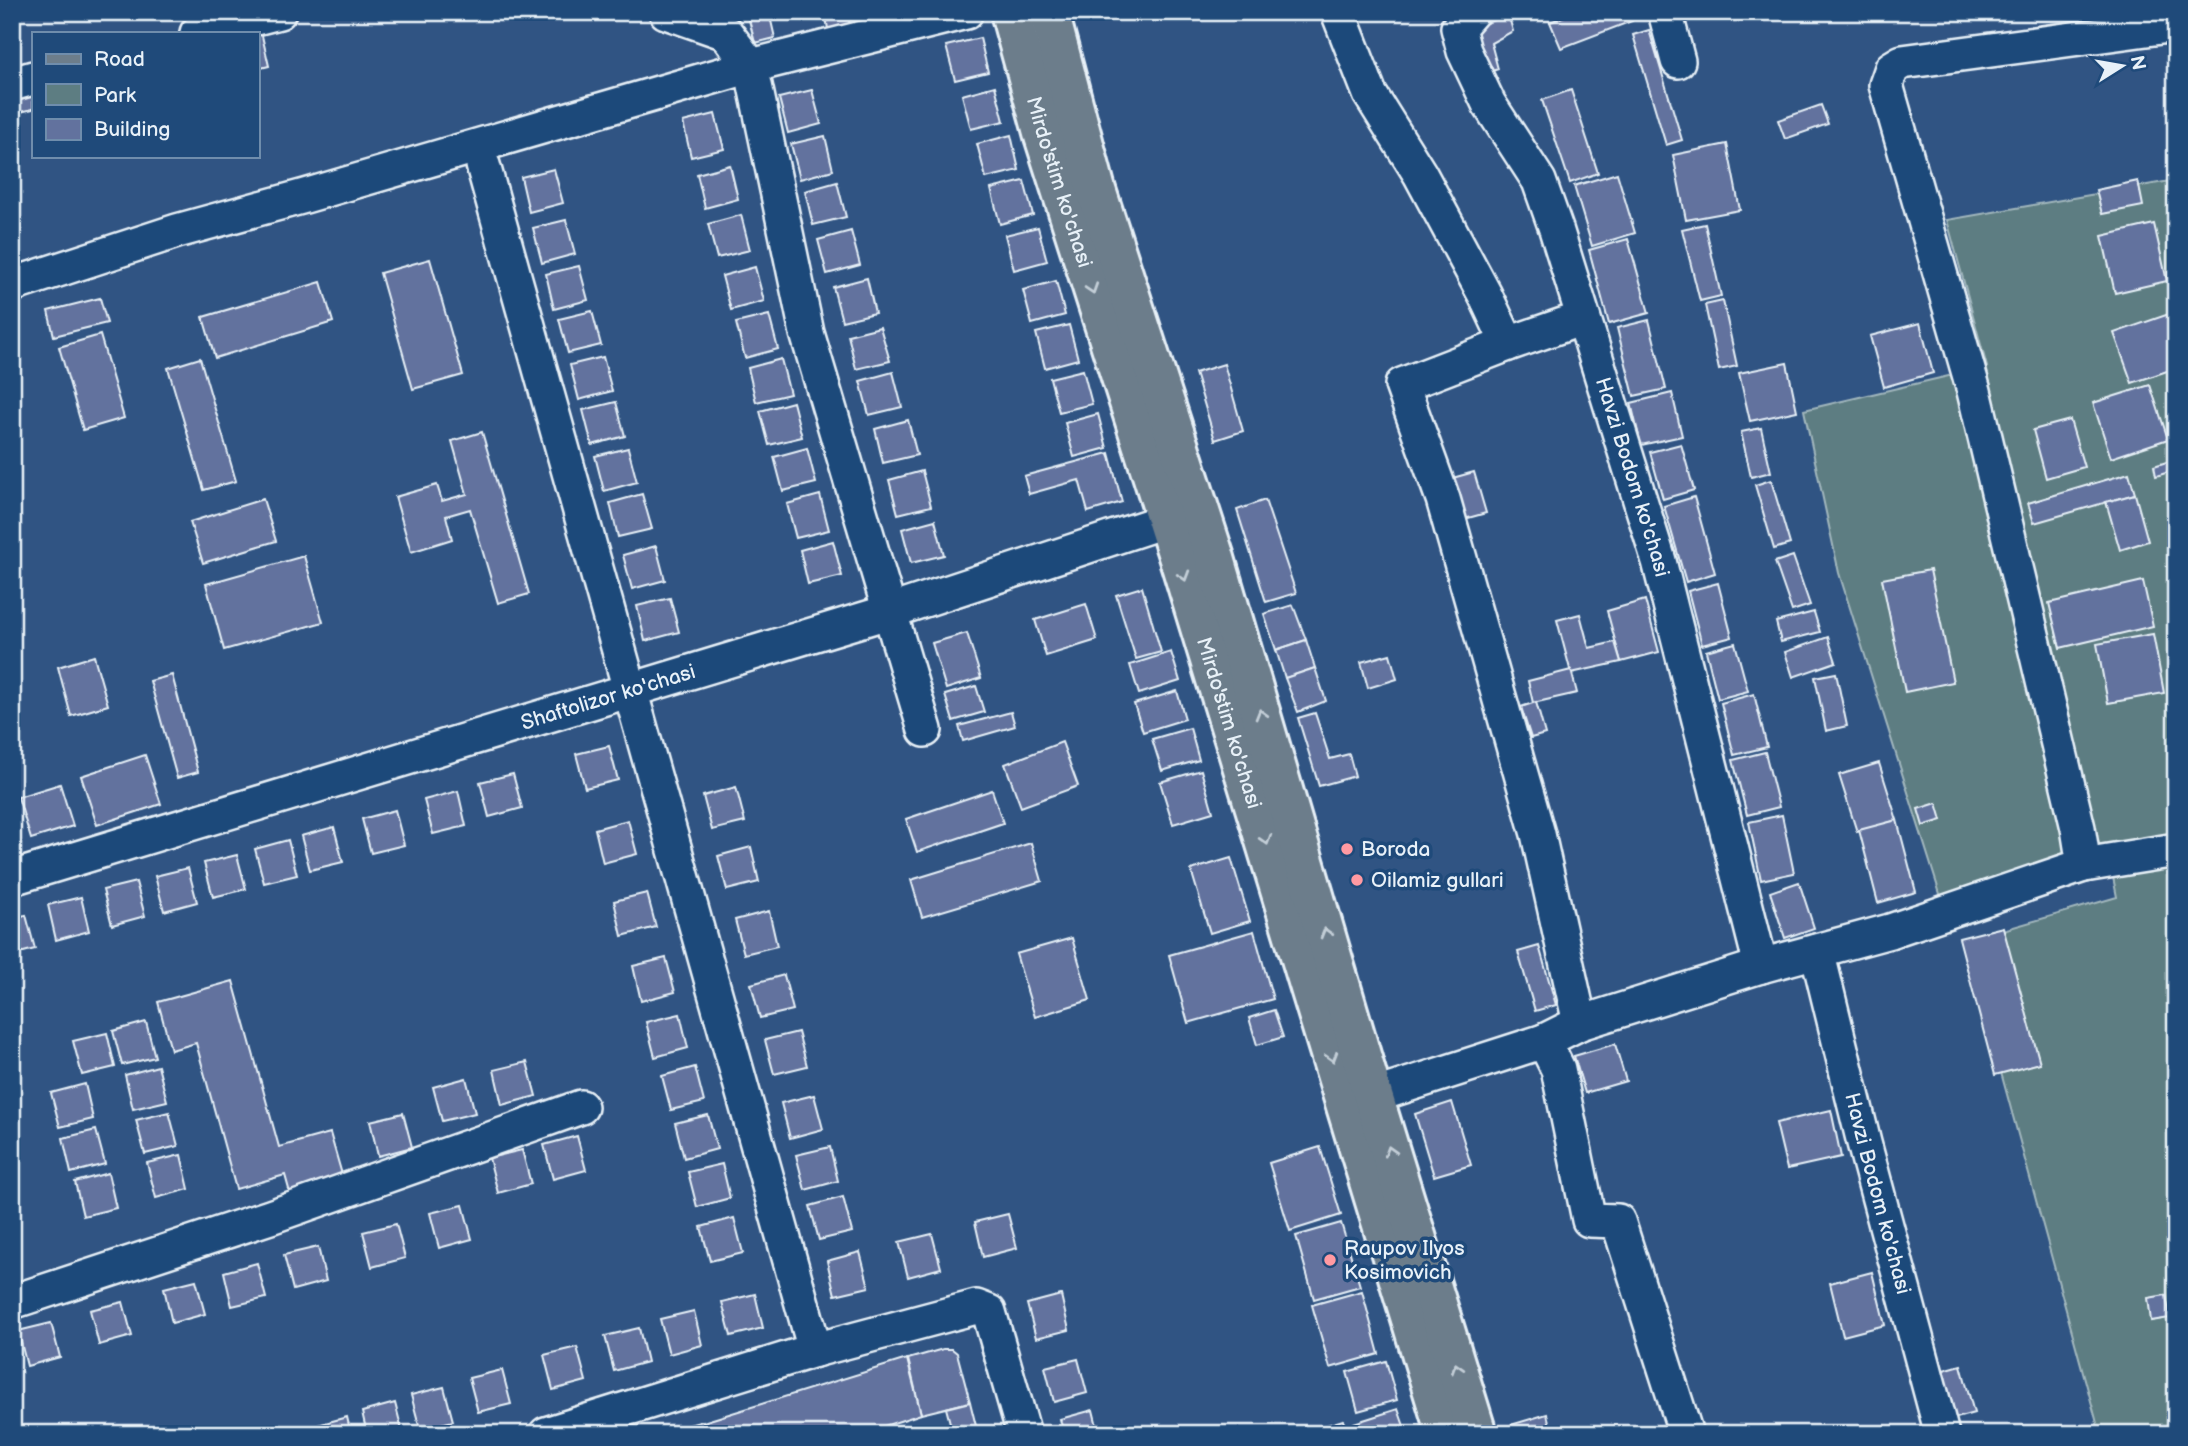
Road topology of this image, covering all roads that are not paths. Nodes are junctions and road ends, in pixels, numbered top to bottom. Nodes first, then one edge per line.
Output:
1 (279, 12) edge
2 (666, 12) edge
3 (966, 12) edge
4 (1010, 12) edge
5 (1049, 12) edge
6 (1338, 12) edge
7 (1472, 12) edge
8 (1665, 12) edge
9 (2176, 25) edge
10 (201, 32) edge
11 (1678, 61) dead end
12 (751, 66) junction
13 (32, 78) edge
14 (12, 84) edge
15 (483, 165) dead end
16 (12, 285) edge
17 (1583, 318) junction
18 (1508, 344) junction
19 (1183, 514) junction
20 (891, 611) junction
21 (630, 689) junction
22 (925, 730) dead end
23 (2176, 850) edge
24 (2084, 865) junction
25 (12, 877) edge
26 (1817, 951) junction
27 (1761, 966) junction
28 (1580, 1023) junction
29 (1544, 1041) junction
30 (1373, 1096) junction
31 (581, 1107) dead end
32 (12, 1302) edge
33 (815, 1350) junction
34 (546, 1434) edge
35 (1024, 1434) edge
36 (1452, 1434) edge
37 (1686, 1434) edge
38 (1942, 1434) edge

1 - 10 street
2 - 12 street
3 - 12 street
4 -> 19 main road, Mirdo'stim ko'chasi
5 - 19 main road, Mirdo'stim ko'chasi
6 - 18 street
7 - 17 street, Havzi Bodom ko'chasi
8 - 11 street
9 - 24 street
12 - 16 street
12 - 20 street
13 - 14 street
15 - 21 street
17 - 18 street
17 - 27 street, Havzi Bodom ko'chasi
18 - 28 street
19 - 20 street, Shaftolizor ko'chasi
30 -> 19 main road, Mirdo'stim ko'chasi
19 -> 36 main road, Mirdo'stim ko'chasi
20 - 21 street, Shaftolizor ko'chasi
20 - 22 street
21 - 25 street, Shaftolizor ko'chasi
21 - 33 street
23 - 24 street
24 - 26 street
26 - 27 street
26 - 38 street, Havzi Bodom ko'chasi
27 - 28 street
28 - 29 street
29 - 30 street
29 - 37 street
36 -> 30 main road, Mirdo'stim ko'chasi
31 - 32 street
33 - 34 street
33 - 35 street

